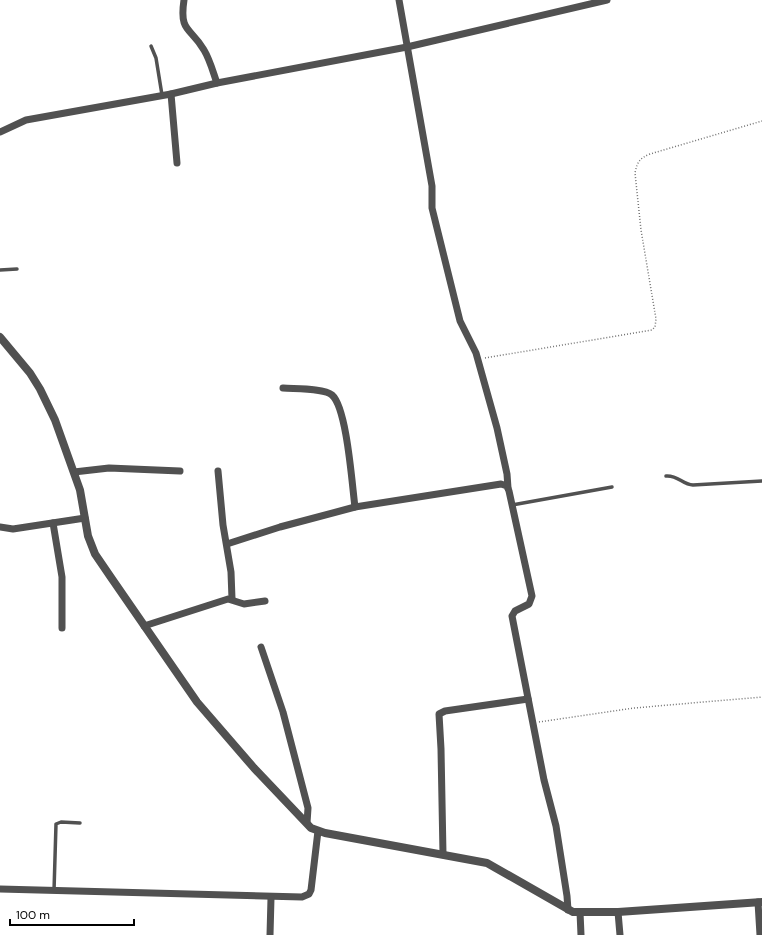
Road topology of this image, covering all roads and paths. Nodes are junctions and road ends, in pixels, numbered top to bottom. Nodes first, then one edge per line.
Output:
1 (184, 0) edge
2 (399, 0) edge
3 (607, 0) edge
4 (151, 46) dead end
5 (407, 47) junction
6 (216, 83) junction
7 (171, 94) junction
8 (162, 96) junction
9 (762, 121) edge
10 (0, 132) edge
11 (177, 163) dead end
12 (17, 269) dead end
13 (0, 270) edge
14 (0, 337) edge
15 (478, 360) junction
16 (284, 388) dead end
17 (218, 471) dead end
18 (74, 472) junction
19 (180, 472) dead end
20 (666, 476) dead end
21 (762, 481) edge
22 (612, 487) dead end
23 (508, 488) junction
24 (512, 505) junction
25 (355, 507) junction
26 (85, 518) junction
27 (53, 523) junction
28 (0, 527) edge
29 (227, 544) junction
30 (232, 599) junction
31 (265, 601) dead end
32 (144, 626) junction
33 (62, 628) dead end
34 (261, 647) dead end
35 (762, 697) edge
36 (528, 699) junction
37 (533, 722) junction
38 (80, 823) dead end
39 (307, 823) junction
40 (318, 832) junction
41 (443, 854) junction
42 (0, 889) edge
43 (54, 891) junction
44 (271, 898) junction
45 (760, 902) edge
46 (568, 910) junction
47 (580, 912) junction
48 (618, 912) junction
49 (270, 935) edge
50 (581, 935) edge
51 (620, 935) edge
52 (760, 935) edge

1 - 6 street
2 - 5 street
3 - 5 street
4 - 8 lane
5 - 6 street
5 - 15 street
6 - 7 street
7 - 8 street
7 - 11 street
8 - 10 street
9 - 15 path
12 - 13 lane
14 - 18 street
15 - 23 street
16 - 25 street
17 - 29 street
18 - 19 street
18 - 26 street
20 - 21 lane
22 - 24 lane
23 - 24 street
23 - 25 street
24 - 36 street
25 - 29 street
26 - 27 street
26 - 32 street
27 - 28 street
27 - 33 street
29 - 30 street
30 - 31 street
30 - 32 street
32 - 39 street
34 - 39 street
35 - 37 path
36 - 37 street
36 - 41 street
37 - 46 street
38 - 43 lane
39 - 40 street
40 - 41 street
40 - 44 street
41 - 46 street
42 - 43 street
43 - 44 street
44 - 49 street
45 - 48 street
45 - 52 street
46 - 47 street
47 - 48 street
47 - 50 street
48 - 51 street

